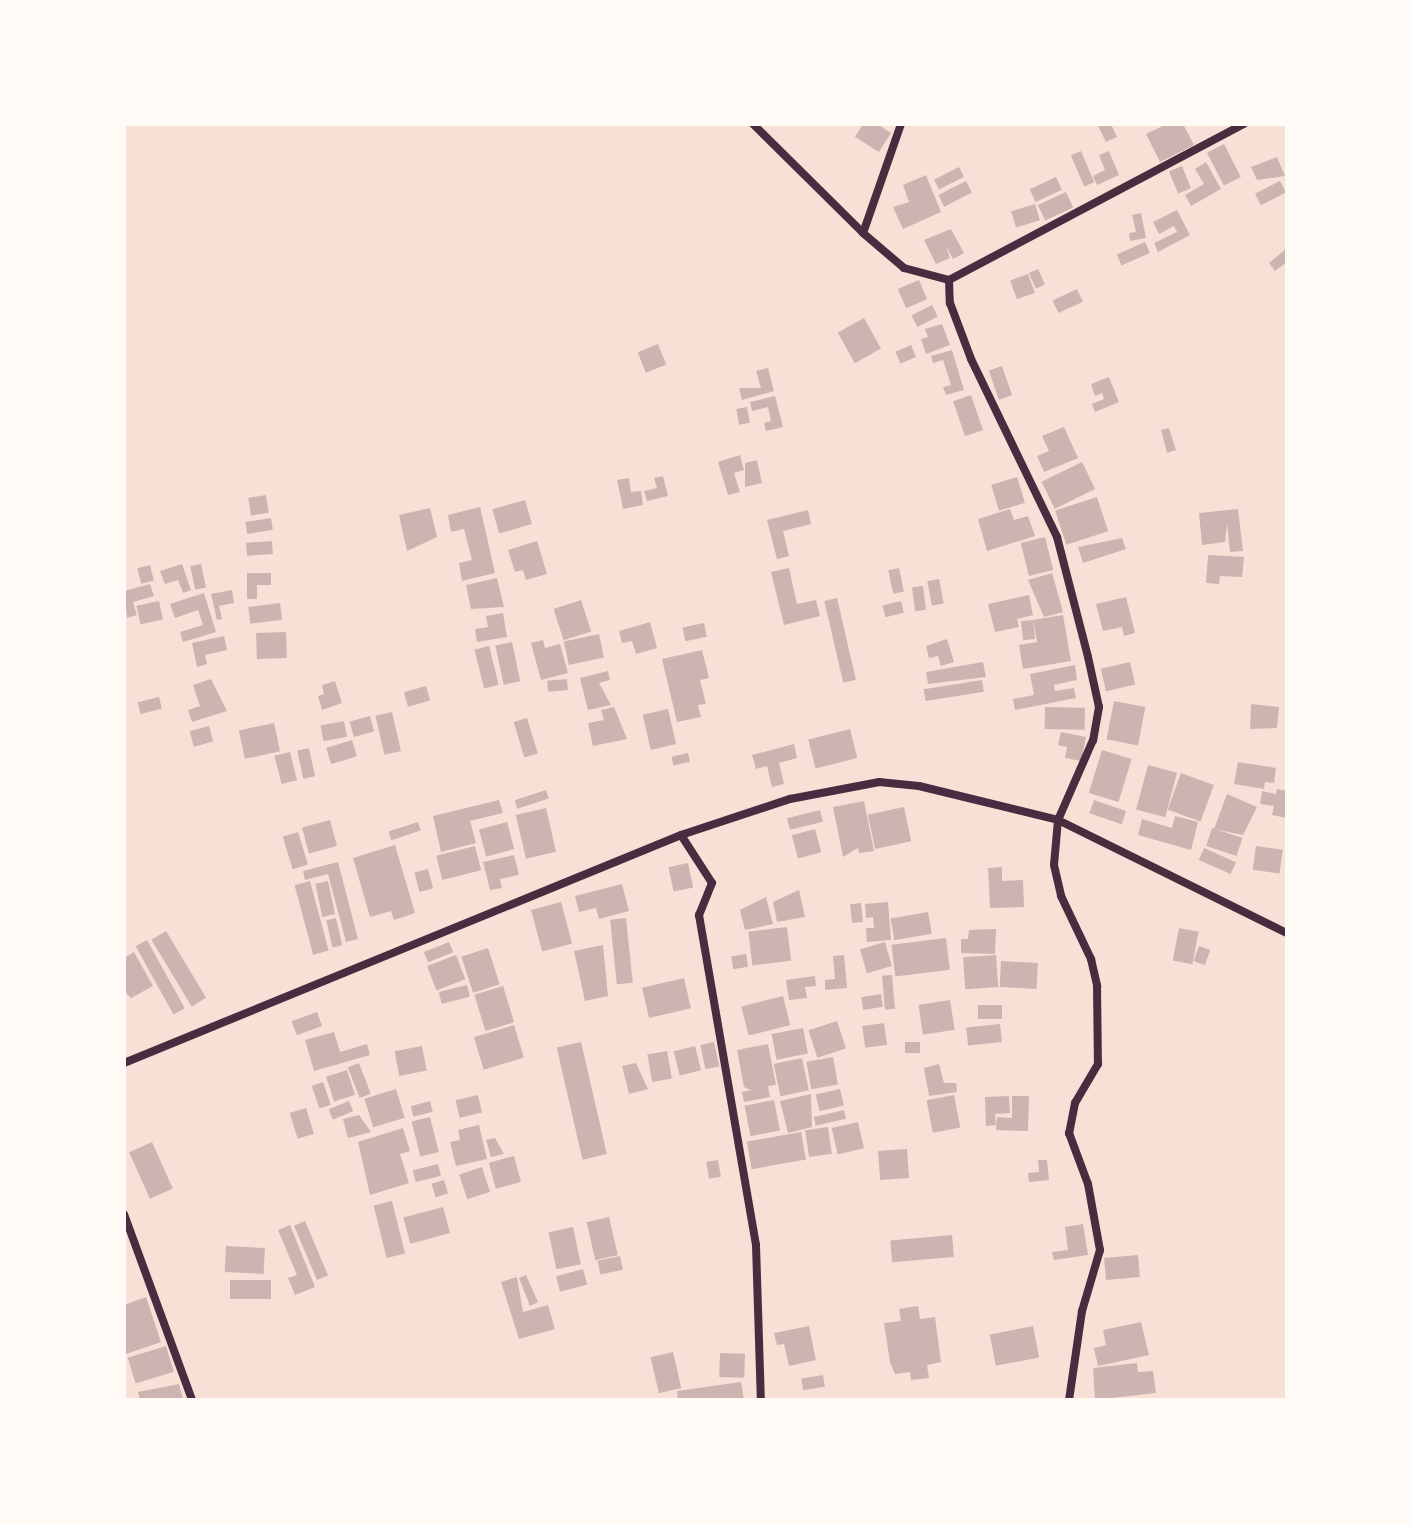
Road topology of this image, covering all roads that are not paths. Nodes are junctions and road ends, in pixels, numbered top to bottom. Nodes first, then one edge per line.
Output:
1 (753, 124) edge
2 (901, 124) edge
3 (1244, 124) edge
4 (863, 233) junction
5 (949, 280) junction
6 (1058, 820) junction
7 (681, 835) junction
8 (1287, 933) edge
9 (124, 1063) edge
10 (124, 1214) edge
11 (192, 1400) edge
12 (761, 1400) edge
13 (1069, 1400) edge

1 - 4 street
2 - 4 street
3 - 5 street
4 - 5 street
5 - 6 street
6 - 7 street
6 - 8 street
6 - 13 street
7 - 9 street
7 - 12 street
10 - 11 street

